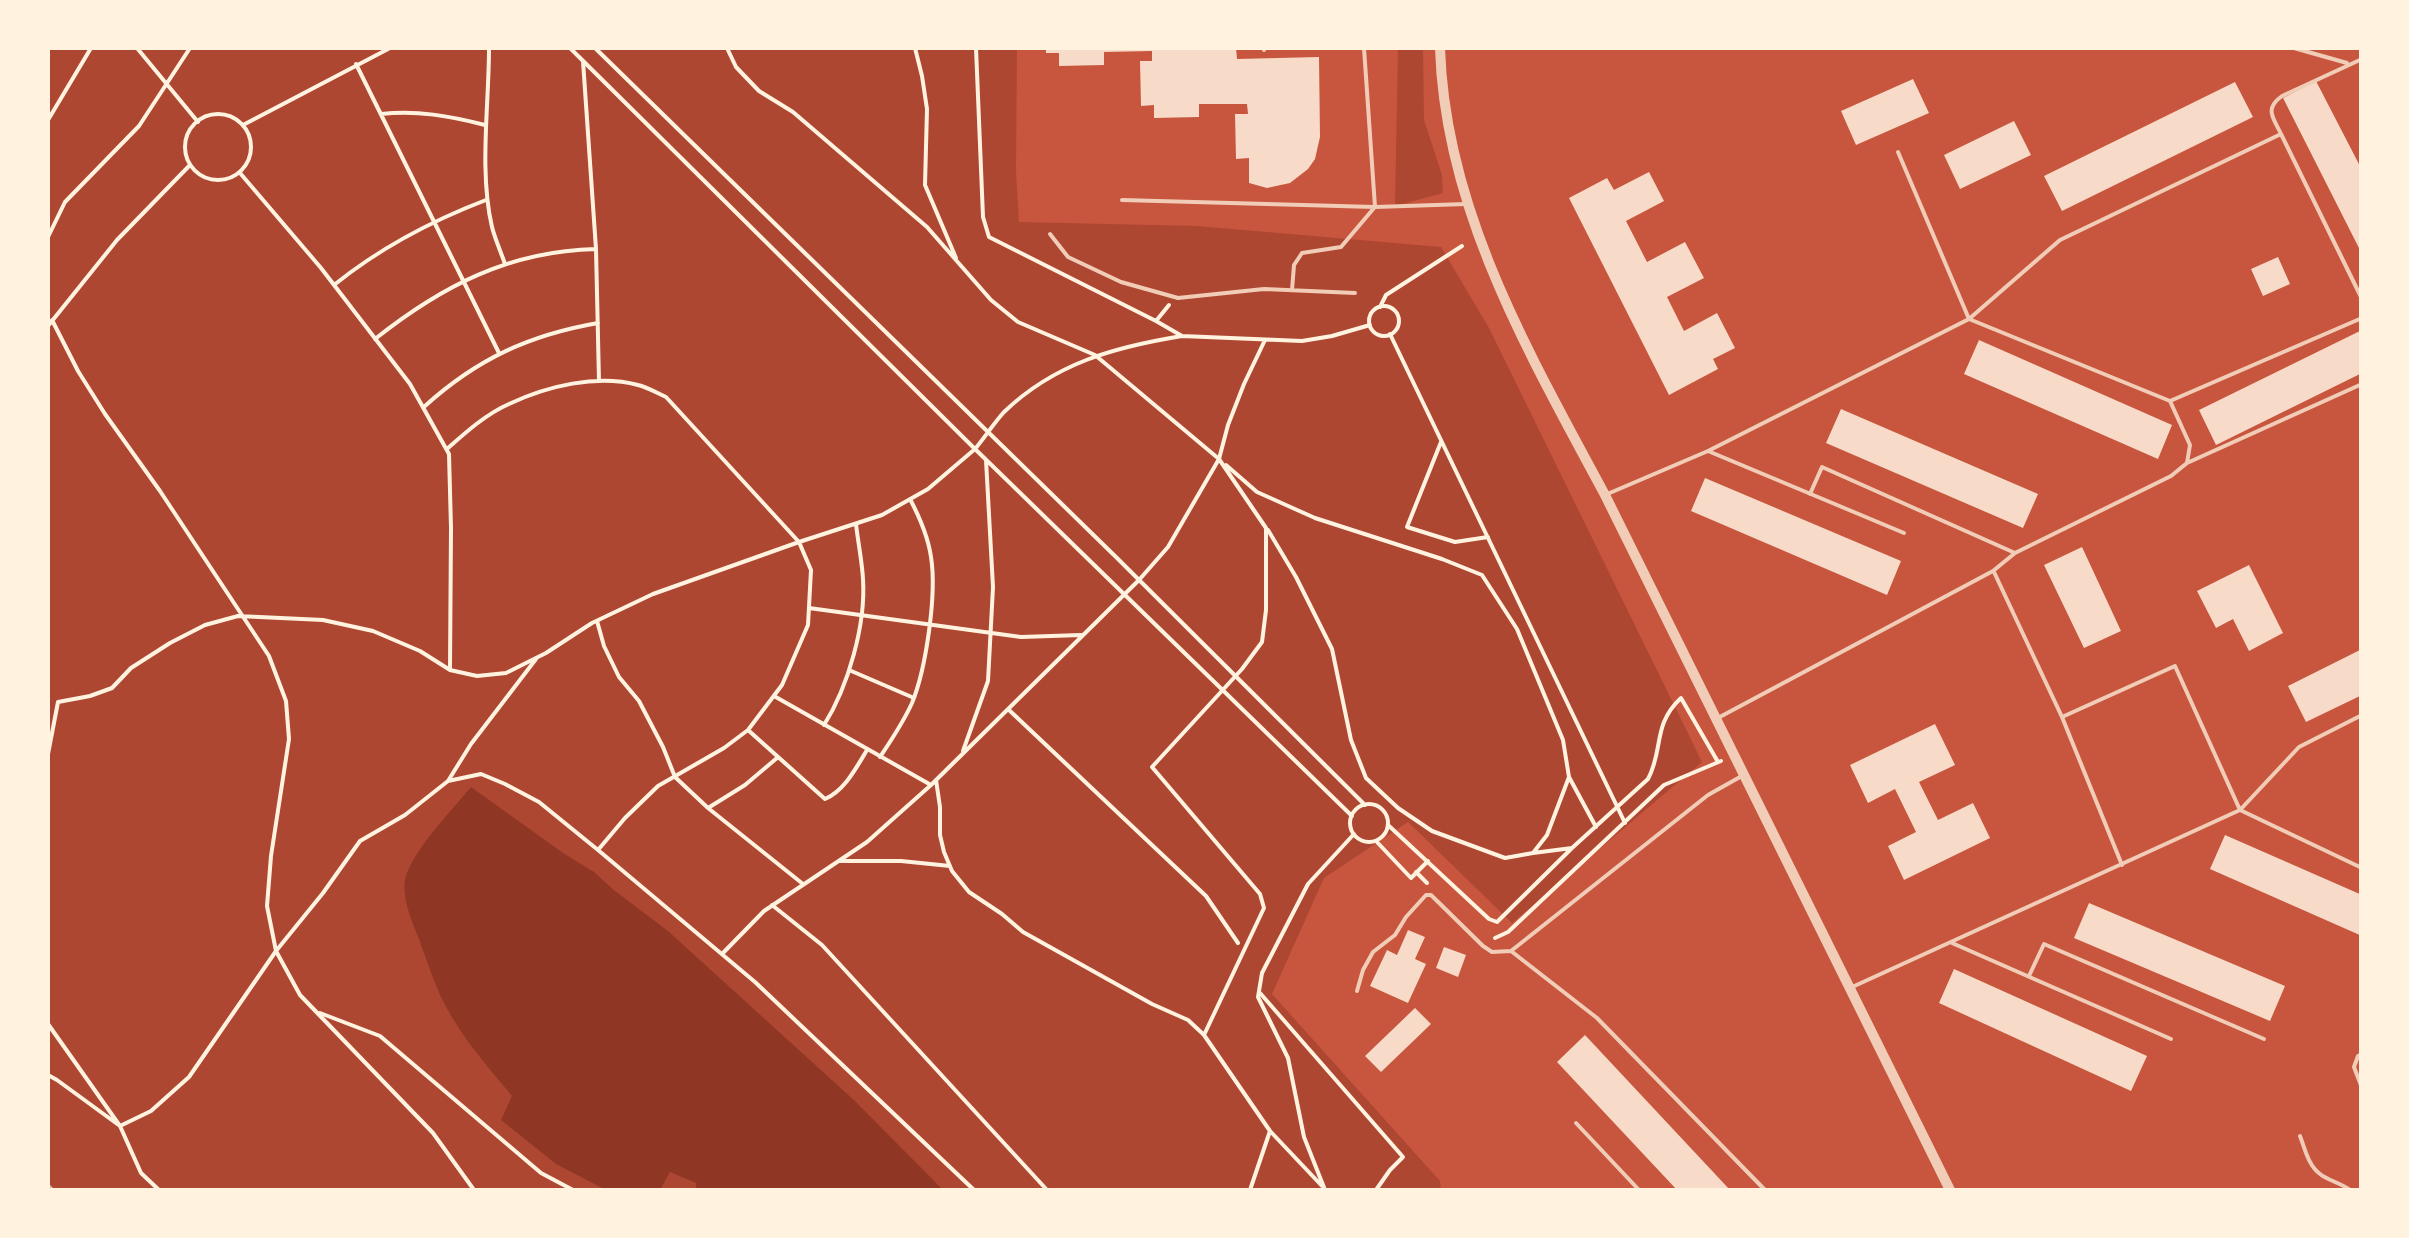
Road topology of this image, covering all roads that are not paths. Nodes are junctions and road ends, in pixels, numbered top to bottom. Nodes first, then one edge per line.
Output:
1 (1364, 48) edge
2 (1440, 48) edge
3 (2294, 48) edge
4 (2362, 59) edge
5 (2350, 64) junction
6 (2281, 134) junction
7 (1898, 152) dead end
8 (1122, 200) dead end
9 (1468, 204) junction
10 (1375, 207) junction
11 (1050, 234) dead end
12 (1292, 290) junction
13 (1355, 293) dead end
14 (2362, 299) edge
15 (2362, 318) edge
16 (1969, 320) junction
17 (2362, 384) edge
18 (2170, 400) junction
19 (1708, 451) junction
20 (2188, 463) junction
21 (1606, 494) junction
22 (1810, 494) junction
23 (1904, 533) dead end
24 (2015, 553) junction
25 (1994, 571) junction
26 (2362, 715) edge
27 (2062, 717) junction
28 (1716, 719) junction
29 (1744, 775) junction
30 (2240, 810) junction
31 (2122, 865) junction
32 (2362, 868) edge
33 (1952, 942) junction
34 (1511, 951) junction
35 (2029, 976) junction
36 (1850, 988) junction
37 (1357, 991) dead end
38 (2171, 1039) dead end
39 (2264, 1039) dead end
40 (2362, 1054) edge
41 (2362, 1088) edge
42 (1576, 1122) dead end
43 (2300, 1136) dead end
44 (1639, 1190) edge
45 (1765, 1190) edge
46 (1950, 1190) edge
47 (2350, 1190) edge

1 - 10 lane
2 - 9 street
3 - 5 lane
4 - 5 lane
5 - 6 lane
6 - 14 lane
6 - 16 lane
7 - 16 lane
8 - 10 lane
9 - 10 lane
9 - 21 street
10 - 12 lane
11 - 12 lane
12 - 13 lane
15 - 18 lane
16 - 18 lane
16 - 19 lane
17 - 20 lane
18 - 20 lane
19 - 21 lane
19 - 22 lane
20 - 24 lane
21 - 28 street
22 - 23 lane
22 - 24 lane
24 - 25 lane
25 - 27 lane
25 - 28 lane
26 - 30 lane
27 - 30 lane
27 - 31 lane
28 - 29 street
29 - 34 lane
29 - 36 street
30 - 31 lane
30 - 32 lane
31 - 33 lane
33 - 35 lane
33 - 36 lane
34 - 37 lane
34 - 45 lane
35 - 38 lane
35 - 39 lane
36 - 46 street
40 - 41 lane
42 - 44 lane
43 - 47 lane

